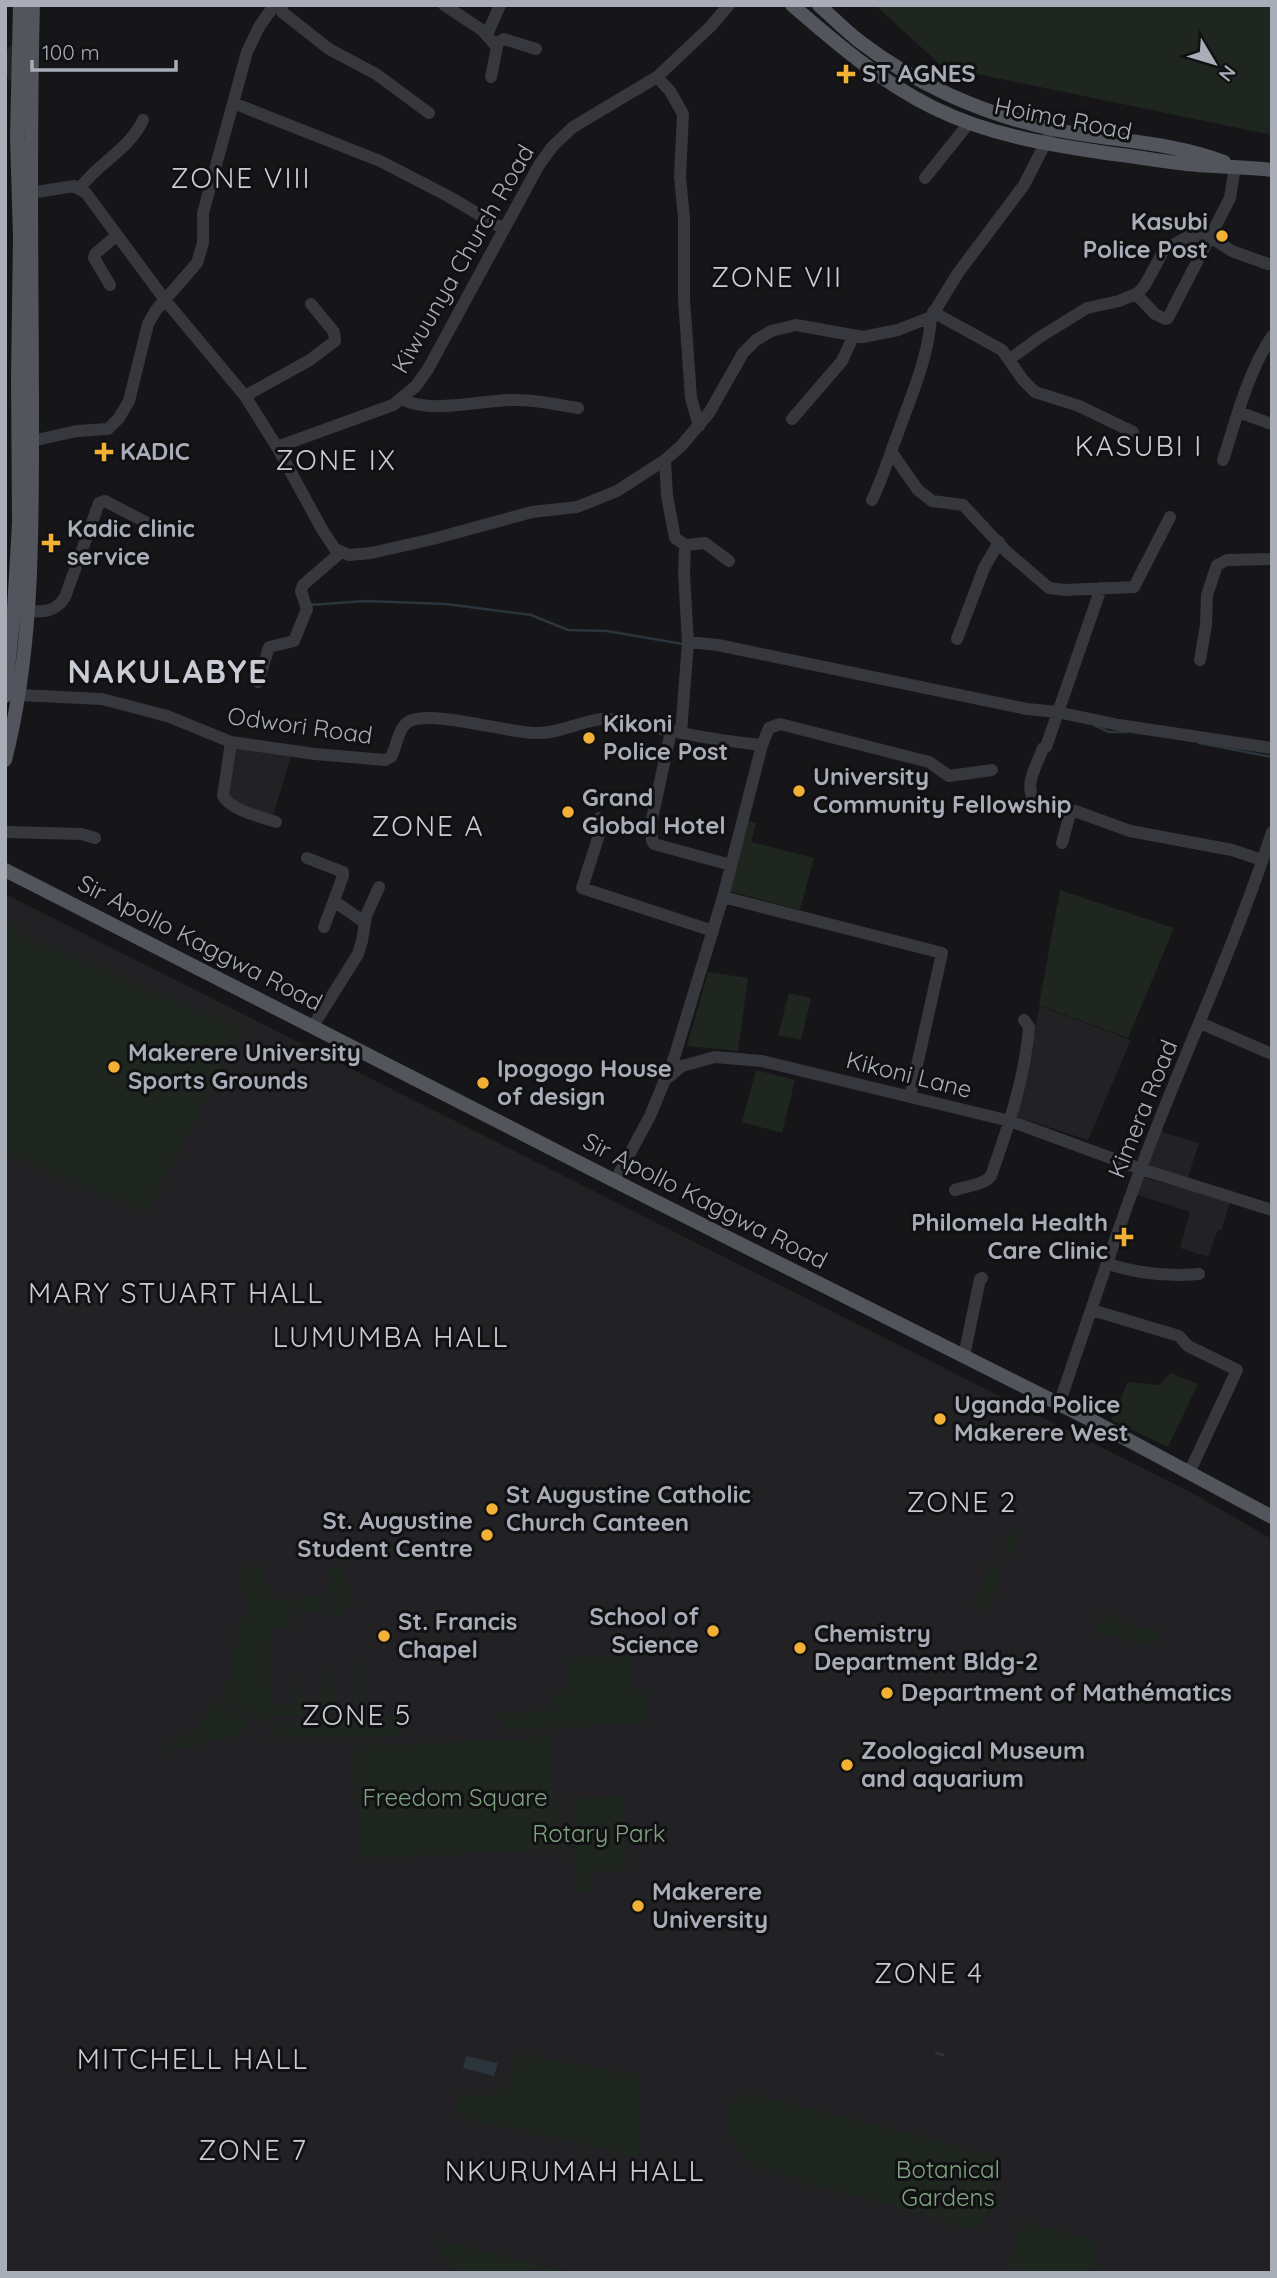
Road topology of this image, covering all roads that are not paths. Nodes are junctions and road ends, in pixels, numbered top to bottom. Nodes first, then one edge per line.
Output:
1 (20, 5) edge
2 (33, 5) edge
3 (444, 5) edge
4 (500, 5) edge
5 (729, 5) edge
6 (793, 5) edge
7 (819, 5) edge
8 (279, 6) edge
9 (491, 39) junction
10 (536, 49) dead end
11 (491, 77) dead end
12 (657, 78) junction
13 (233, 103) junction
14 (429, 113) dead end
15 (143, 120) dead end
16 (969, 123) junction
17 (1052, 129) junction
18 (1046, 144) junction
19 (1235, 166) junction
20 (1272, 170) edge
21 (925, 178) dead end
22 (80, 188) junction
23 (30, 193) junction
24 (504, 229) junction
25 (117, 235) junction
26 (1210, 237) junction
27 (1268, 264) dead end
28 (110, 285) dead end
29 (1136, 294) junction
30 (165, 300) junction
31 (311, 304) dead end
32 (12, 313) edge
33 (932, 314) junction
34 (1272, 336) edge
35 (853, 337) junction
36 (1010, 359) junction
37 (245, 396) junction
38 (402, 399) junction
39 (578, 408) dead end
40 (1238, 412) junction
41 (792, 419) dead end
42 (1272, 424) edge
43 (699, 426) junction
44 (1133, 432) dead end
45 (32, 441) junction
46 (277, 447) junction
47 (892, 453) junction
48 (665, 460) junction
49 (1223, 460) dead end
50 (872, 500) dead end
51 (12, 509) edge
52 (1170, 517) dead end
53 (159, 529) dead end
54 (999, 542) junction
55 (685, 545) junction
56 (338, 551) junction
57 (1272, 559) edge
58 (729, 561) dead end
59 (1101, 588) junction
60 (28, 611) junction
61 (957, 639) dead end
62 (688, 642) junction
63 (1200, 660) dead end
64 (258, 682) dead end
65 (12, 696) edge
66 (1057, 712) junction
67 (676, 732) junction
68 (231, 742) junction
69 (762, 745) junction
70 (1272, 748) edge
71 (5, 760) edge
72 (992, 770) dead end
73 (1071, 813) junction
74 (599, 818) dead end
75 (276, 822) dead end
76 (5, 832) edge
77 (1272, 832) edge
78 (95, 838) dead end
79 (1062, 843) dead end
80 (307, 858) dead end
81 (1262, 859) junction
82 (731, 865) junction
83 (5, 870) edge
84 (379, 887) dead end
85 (723, 897) junction
86 (334, 901) junction
87 (364, 922) junction
88 (324, 927) dead end
89 (713, 930) junction
90 (1024, 1020) dead end
91 (1200, 1023) junction
92 (313, 1026) junction
93 (1272, 1054) edge
94 (666, 1080) junction
95 (909, 1097) junction
96 (1010, 1121) junction
97 (1141, 1169) junction
98 (615, 1181) junction
99 (955, 1190) dead end
100 (1272, 1210) edge
101 (1108, 1264) junction
102 (1199, 1274) dead end
103 (982, 1278) dead end
104 (1092, 1310) junction
105 (964, 1356) junction
106 (1059, 1404) junction
107 (1189, 1472) junction
108 (1272, 1517) edge

1 - 32 main road
2 - 23 main road
3 - 9 street
4 - 9 street
5 - 12 street, Kiwuunya Church Road
6 - 16 main road, Hoima Road
7 - 17 main road, Hoima Road
8 - 13 street
8 - 14 street
9 - 10 street
9 - 11 street
12 - 24 street, Kiwuunya Church Road
12 - 43 street
13 - 24 street
13 - 30 street
15 - 22 street
16 - 18 main road, Hoima Road
16 - 21 street
17 - 18 street
17 - 19 main road, Hoima Road
18 - 19 main road, Hoima Road
18 - 33 street
19 - 20 main road, Hoima Road
19 - 26 street
22 - 23 street
22 - 25 street
23 - 45 main road
24 - 38 street, Kiwuunya Church Road
25 - 28 street
25 - 30 street
26 - 27 street
26 - 29 street
26 - 29 street
29 - 36 street
30 - 37 street
30 - 45 street
31 - 37 street
32 - 51 main road
33 - 35 street
33 - 36 street
33 - 47 street
34 - 40 street
35 - 41 street
35 - 43 street
36 - 44 street
37 - 46 street
38 - 39 street
38 - 46 street, Kiwuunya Church Road
40 - 42 street
40 - 49 street
43 - 48 street
45 - 60 main road
46 - 56 street
47 - 50 street
47 - 54 street
48 - 55 street
48 - 56 street
51 - 65 main road
52 - 59 street
53 - 60 street
54 - 59 street
54 - 61 street
55 - 58 street
55 - 62 street
56 - 64 street
57 - 63 street
59 - 66 street
60 - 65 main road
62 - 66 street
62 - 67 street
65 - 68 street, Odwori Road
65 - 71 main road
66 - 70 street
66 - 73 street
67 - 68 street, Odwori Road
67 - 69 street, Odwori Road
67 - 82 street
68 - 75 street
69 - 72 street
69 - 82 street
73 - 79 street
73 - 81 street
74 - 89 street
76 - 78 street
77 - 81 street, Kimera Road
80 - 86 street
81 - 91 street, Kimera Road
82 - 85 street
83 - 92 main road, Sir Apollo Kaggwa Road
84 - 87 street
85 - 89 street
85 - 95 street
86 - 87 street
86 - 88 street
87 - 92 street
89 - 94 street
90 - 96 street
91 - 93 street
91 - 97 street, Kimera Road
92 - 98 main road, Sir Apollo Kaggwa Road
94 - 95 street, Kikoni Lane
94 - 98 street
95 - 96 street, Kikoni Lane
96 - 97 street, Kikoni Lane
96 - 99 street
97 - 100 street, Kikoni Lane
97 - 101 street, Kimera Road
98 - 105 main road, Sir Apollo Kaggwa Road
101 - 102 street
101 - 104 street, Kimera Road
103 - 105 street
104 - 106 street, Kimera Road
104 - 107 street
105 - 106 main road, Sir Apollo Kaggwa Road
106 - 107 main road, Sir Apollo Kaggwa Road
107 - 108 main road, Sir Apollo Kaggwa Road

